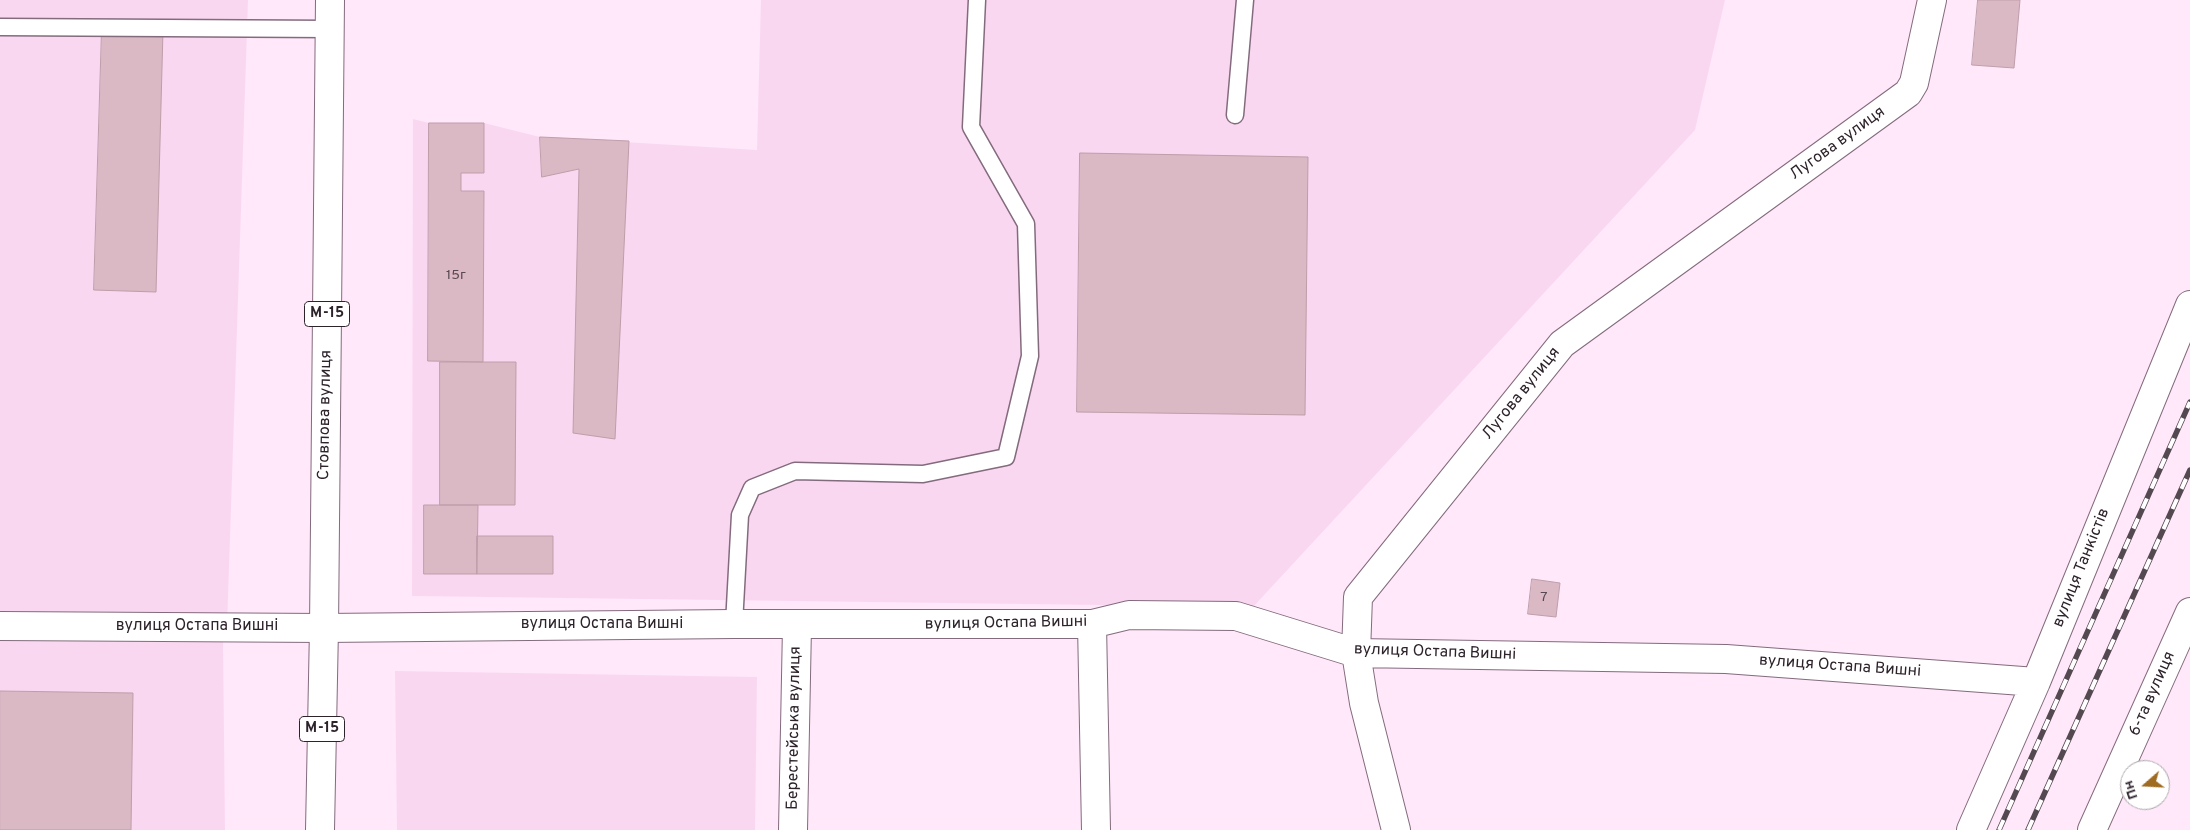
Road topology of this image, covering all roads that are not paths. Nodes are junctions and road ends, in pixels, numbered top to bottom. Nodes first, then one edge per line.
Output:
1 (330, 0) edge
2 (977, 0) edge
3 (1245, 0) edge
4 (1932, 0) edge
5 (0, 27) edge
6 (330, 29) junction
7 (1235, 115) dead end
8 (2190, 305) edge
9 (2190, 612) edge
10 (734, 624) junction
11 (1092, 624) junction
12 (0, 626) edge
13 (797, 626) junction
14 (324, 628) junction
15 (1356, 653) junction
16 (2036, 682) junction
17 (320, 830) edge
18 (793, 830) edge
19 (1096, 830) edge
20 (1396, 830) edge
21 (1971, 830) edge
22 (2092, 830) edge

1 - 6 street, Стовпова вулиця / М-15
2 - 10 lane
3 - 7 lane
4 - 15 street, Лугова вулиця
5 - 6 lane
6 - 14 street, Стовпова вулиця / М-15
8 - 16 street, вулиця Танкістів
9 - 22 street, 6-та вулиця
10 - 13 street, вулиця Остапа Вишні
10 - 14 street, вулиця Остапа Вишні
11 - 13 street, вулиця Остапа Вишні
11 - 15 street, вулиця Остапа Вишні
11 - 19 street
12 - 14 street, вулиця Остапа Вишні
13 - 18 street, Берестейська вулиця
14 - 17 street, Стовпова вулиця / М-15
15 - 16 street, вулиця Остапа Вишні
15 - 20 street, Лугова вулиця
16 - 21 street, вулиця Танкістів

